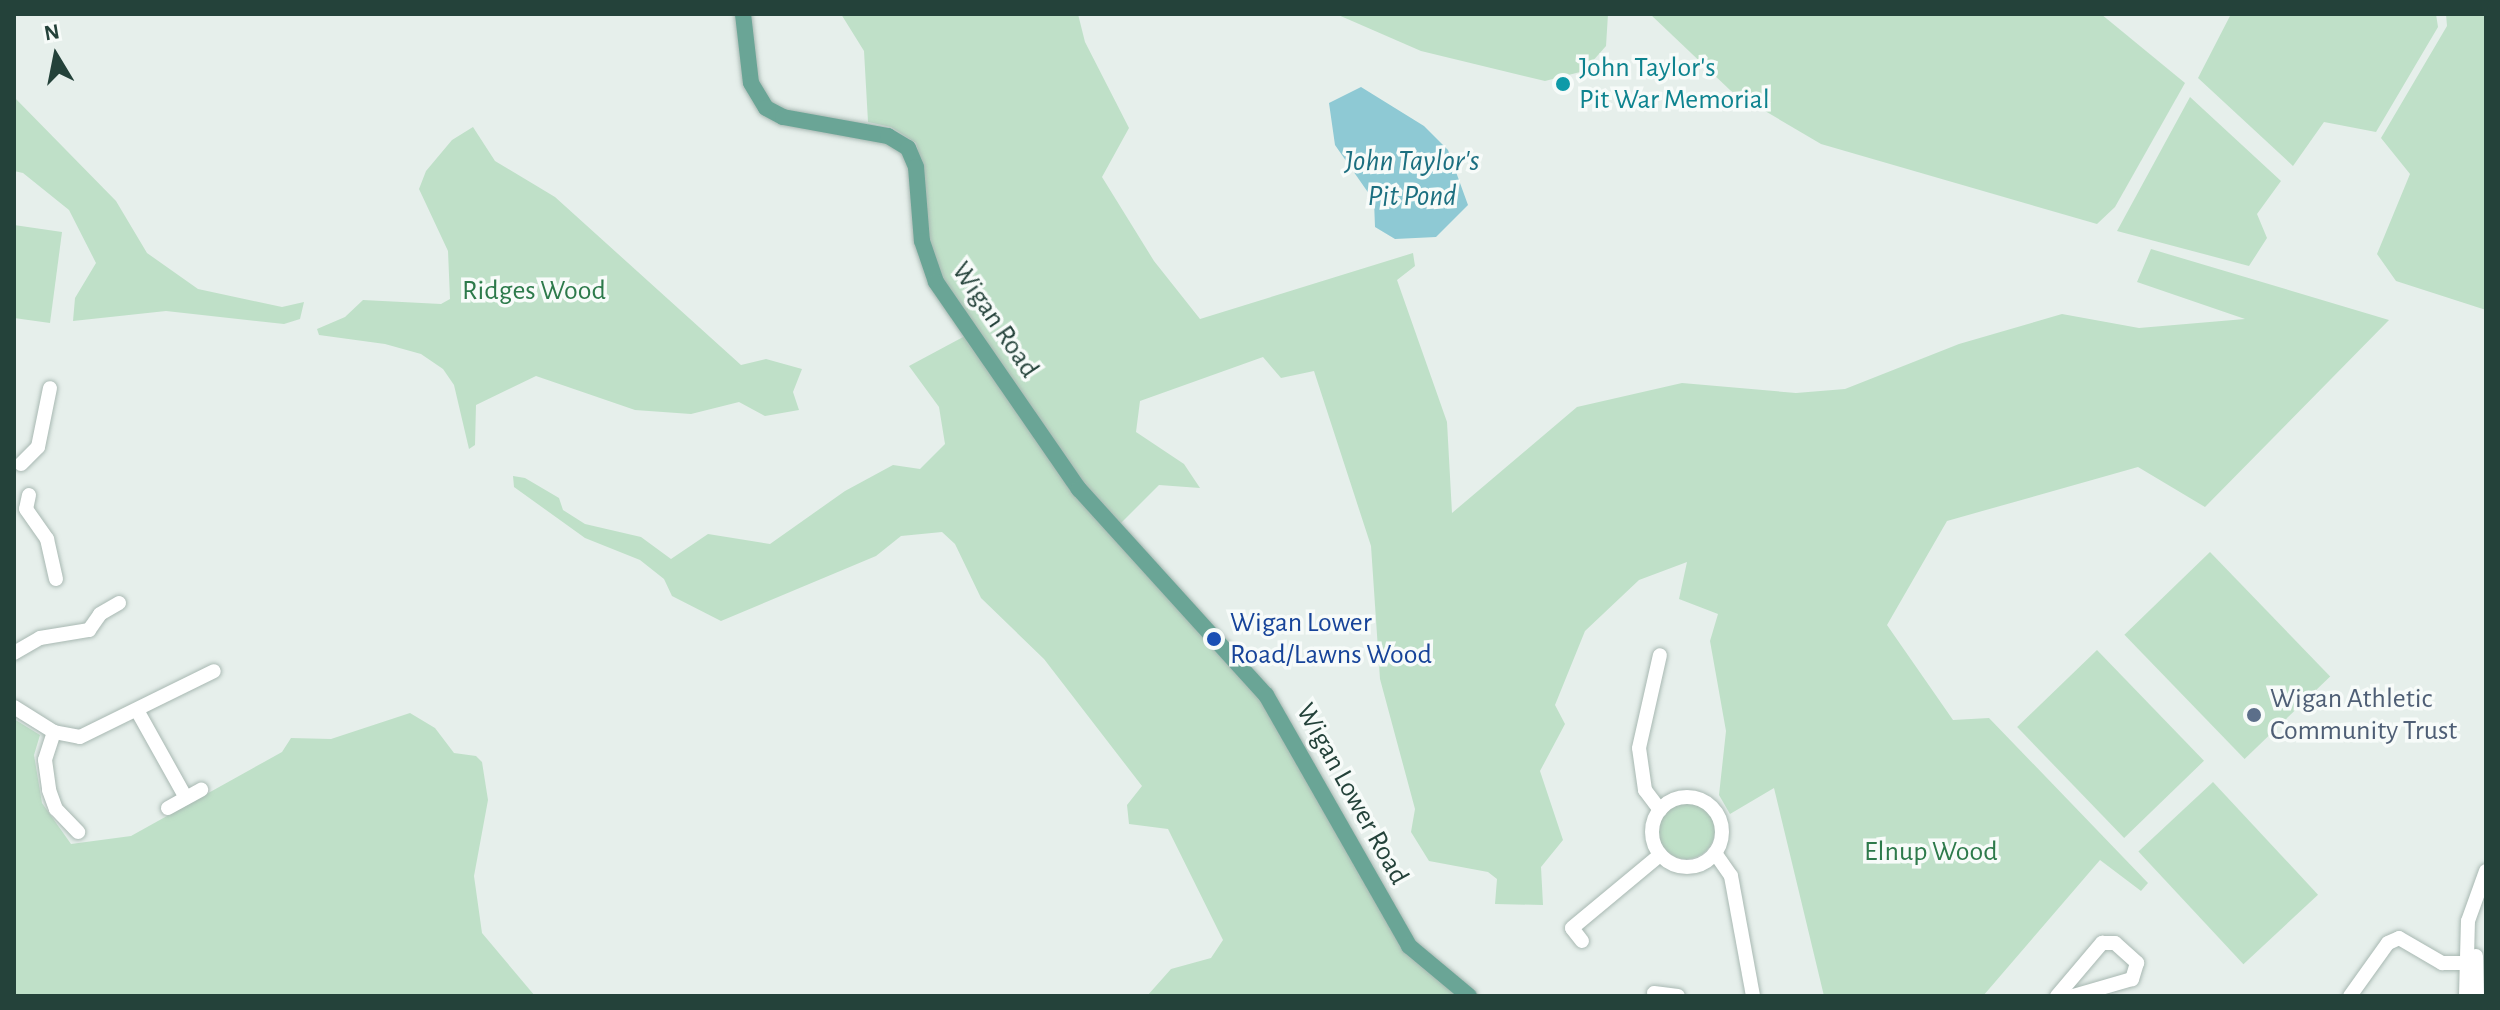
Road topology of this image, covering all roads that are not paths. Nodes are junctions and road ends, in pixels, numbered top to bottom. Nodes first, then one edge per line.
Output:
1 (743, 14) edge
2 (50, 388) dead end
3 (20, 468) edge
4 (23, 507) edge
5 (1095, 508) joint
6 (56, 579) dead end
7 (119, 603) dead end
8 (14, 653) edge
9 (1660, 655) dead end
10 (214, 671) dead end
11 (14, 707) edge
12 (138, 712) junction
13 (54, 732) junction
14 (201, 790) dead end
15 (186, 798) junction
16 (168, 808) dead end
17 (1660, 810) junction
18 (78, 832) dead end
19 (1715, 853) junction
20 (1660, 855) junction
21 (2485, 874) edge
22 (2478, 921) edge
23 (1582, 941) dead end
24 (2471, 963) junction
25 (2353, 987) edge
26 (1469, 996) edge
27 (1753, 996) edge
28 (2057, 996) edge
29 (2073, 996) edge
30 (2466, 996) edge
31 (2477, 996) edge

1 - 5 main road, Wigan Road
2 - 3 street
4 - 6 street
5 - 26 main road, Wigan Lower Road
7 - 8 street
9 - 17 street
10 - 12 street
11 - 13 street
12 - 13 street
12 - 15 street
13 - 18 street
14 - 15 street
15 - 16 street
17 - 19 street
17 - 20 street
19 - 20 street
19 - 27 street
20 - 23 street
21 - 22 street
22 - 24 street
24 - 25 street
24 - 30 street
24 - 31 street
28 - 29 street

